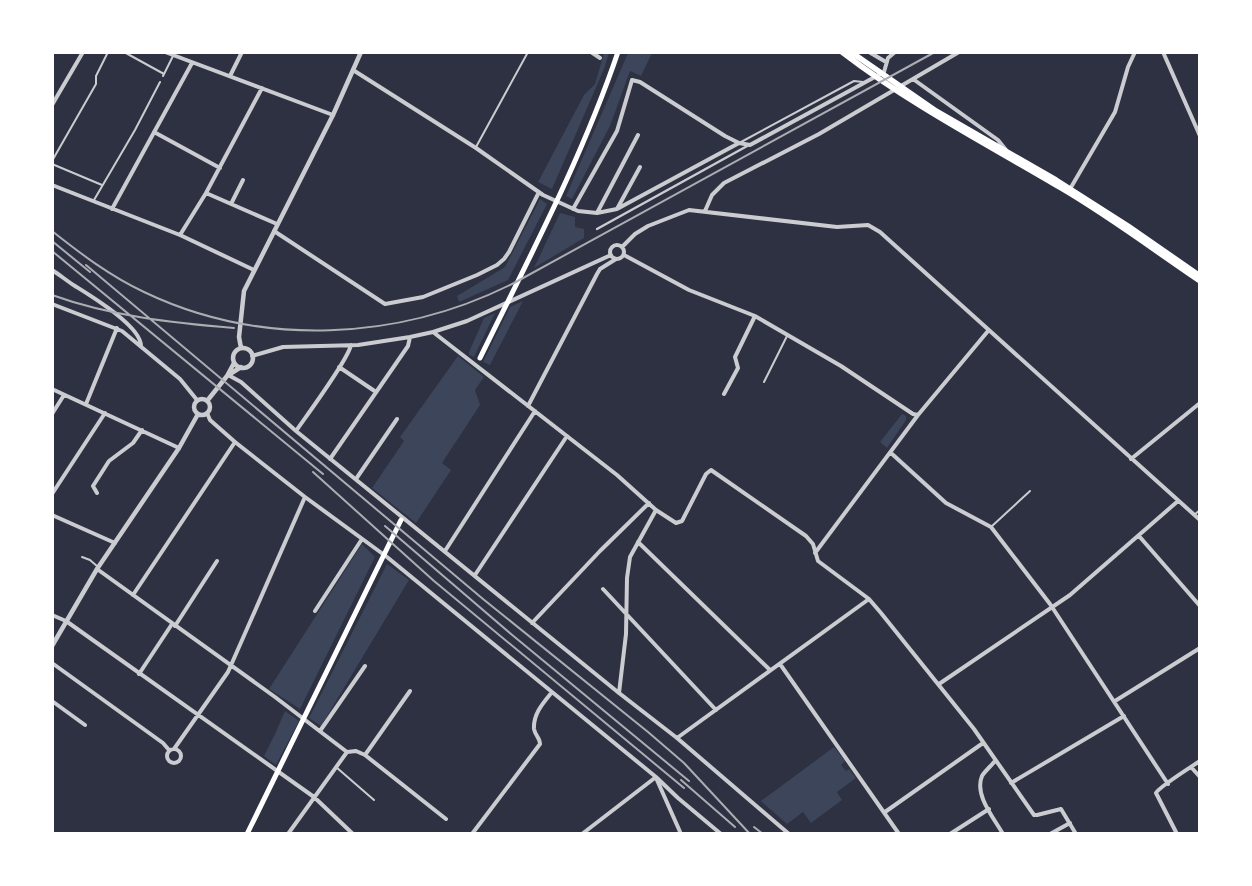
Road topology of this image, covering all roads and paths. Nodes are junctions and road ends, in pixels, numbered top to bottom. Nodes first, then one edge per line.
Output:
1 (83, 52) edge
2 (108, 52) edge
3 (124, 52) edge
4 (165, 52) edge
5 (242, 52) edge
6 (361, 52) edge
7 (528, 52) edge
8 (618, 52) edge
9 (842, 52) edge
10 (851, 52) edge
11 (869, 52) edge
12 (895, 52) edge
13 (960, 52) edge
14 (1135, 52) edge
15 (1163, 52) edge
16 (593, 53) edge
17 (173, 56) junction
18 (600, 58) dead end
19 (886, 62) junction
20 (192, 63) junction
21 (353, 70) junction
22 (873, 71) junction
23 (230, 76) junction
24 (913, 79) junction
25 (160, 82) dead end
26 (865, 82) junction
27 (262, 88) junction
28 (904, 92) junction
29 (52, 105) edge
30 (333, 115) junction
31 (154, 132) junction
32 (638, 135) dead end
33 (1200, 136) edge
34 (739, 143) junction
35 (751, 144) junction
36 (476, 148) junction
37 (1007, 152) junction
38 (52, 163) edge
39 (640, 167) dead end
40 (220, 168) junction
41 (243, 180) dead end
42 (102, 184) junction
43 (52, 185) edge
44 (1070, 189) junction
45 (206, 193) junction
46 (541, 193) junction
47 (93, 202) junction
48 (231, 204) junction
49 (112, 209) junction
50 (573, 209) junction
51 (617, 209) junction
52 (705, 211) junction
53 (597, 213) junction
54 (277, 224) junction
55 (596, 229) dead end
56 (274, 231) junction
57 (180, 235) junction
58 (622, 247) junction
59 (611, 255) junction
60 (624, 255) junction
61 (616, 259) junction
62 (590, 265) junction
63 (52, 270) edge
64 (254, 270) junction
65 (600, 270) junction
66 (1200, 276) edge
67 (1200, 281) edge
68 (52, 304) edge
69 (755, 316) junction
70 (117, 328) junction
71 (988, 331) junction
72 (433, 332) junction
73 (787, 336) junction
74 (410, 337) junction
75 (350, 345) junction
76 (141, 346) junction
77 (241, 348) junction
78 (252, 356) junction
79 (480, 358) dead end
80 (234, 363) junction
81 (241, 367) junction
82 (339, 367) junction
83 (228, 377) junction
84 (764, 382) dead end
85 (52, 389) edge
86 (376, 392) junction
87 (724, 394) dead end
88 (64, 395) junction
89 (208, 398) junction
90 (197, 400) junction
91 (1200, 403) edge
92 (86, 404) junction
93 (528, 406) junction
94 (535, 411) junction
95 (105, 412) junction
96 (207, 413) junction
97 (52, 414) edge
98 (198, 414) junction
99 (918, 415) junction
100 (397, 419) dead end
101 (142, 430) junction
102 (296, 431) junction
103 (567, 436) junction
104 (235, 442) junction
105 (179, 448) junction
106 (891, 453) junction
107 (330, 459) junction
108 (1131, 459) junction
109 (356, 479) junction
110 (1030, 491) dead end
111 (52, 494) edge
112 (97, 494) dead end
113 (305, 497) junction
114 (1178, 501) junction
115 (649, 503) junction
116 (656, 510) junction
117 (1200, 510) edge
118 (52, 514) edge
119 (1193, 515) junction
120 (401, 520) dead end
121 (1200, 520) edge
122 (991, 527) junction
123 (1139, 536) junction
124 (362, 539) junction
125 (638, 542) junction
126 (115, 543) junction
127 (445, 551) junction
128 (815, 553) junction
129 (82, 557) dead end
130 (217, 562) dead end
131 (98, 568) junction
132 (475, 575) junction
133 (603, 589) dead end
134 (134, 595) junction
135 (868, 599) junction
136 (1200, 606) edge
137 (1053, 608) junction
138 (315, 611) dead end
139 (627, 614) junction
140 (52, 616) edge
141 (66, 622) junction
142 (532, 623) junction
143 (174, 625) junction
144 (52, 646) edge
145 (1200, 648) edge
146 (52, 663) edge
147 (780, 664) junction
148 (365, 666) dead end
149 (231, 667) junction
150 (770, 670) junction
151 (138, 674) junction
152 (939, 684) junction
153 (410, 691) dead end
154 (552, 692) junction
155 (619, 693) junction
156 (52, 701) edge
157 (1115, 701) junction
158 (716, 710) junction
159 (197, 716) junction
160 (1124, 716) junction
161 (84, 725) dead end
162 (319, 731) junction
163 (677, 738) junction
164 (983, 743) junction
165 (347, 752) junction
166 (365, 755) junction
167 (995, 761) junction
168 (1200, 761) edge
169 (336, 767) junction
170 (1191, 767) junction
171 (656, 777) junction
172 (1200, 777) edge
173 (1011, 783) junction
174 (1168, 784) junction
175 (670, 789) junction
176 (662, 792) junction
177 (314, 797) junction
178 (374, 800) dead end
179 (989, 809) junction
180 (885, 812) junction
181 (446, 819) dead end
182 (1070, 822) junction
183 (247, 834) edge
184 (288, 834) edge
185 (352, 834) edge
186 (472, 834) edge
187 (582, 834) edge
188 (682, 834) edge
189 (721, 834) edge
190 (789, 834) edge
191 (899, 834) edge
192 (950, 834) edge
193 (1002, 834) edge
194 (1050, 834) edge
195 (1076, 834) edge
196 (1177, 834) edge

1 - 29 street
2 - 38 lane
3 - 17 lane
4 - 17 street
5 - 23 street
6 - 21 street
7 - 36 lane
8 - 79 main road
9 - 22 main road
10 - 22 main road
11 - 19 street
12 - 19 street
13 - 24 street
14 - 44 street
15 - 33 street
16 - 18 street
17 - 20 street
19 - 26 street
20 - 23 street
20 - 31 street
21 - 30 street
21 - 36 street
22 - 28 main road
23 - 27 street
24 - 37 street
24 - 52 street
25 - 42 lane
26 - 34 lane
26 - 35 street
27 - 30 street
27 - 40 street
28 - 37 main road
28 - 67 main road
30 - 54 street
31 - 40 street
31 - 49 street
32 - 53 street
34 - 35 street
34 - 50 street
34 - 51 street
35 - 55 street
36 - 46 street
37 - 44 main road
38 - 42 lane
39 - 51 street
40 - 45 street
41 - 48 street
42 - 47 lane
43 - 47 street
44 - 66 main road
45 - 48 street
45 - 57 street
46 - 50 street
46 - 56 street
47 - 49 street
48 - 54 street
49 - 57 street
50 - 53 street
51 - 53 street
52 - 58 street
52 - 71 street
54 - 56 street
56 - 64 street
57 - 64 street
58 - 59 street
58 - 60 street
59 - 61 street
59 - 62 street
60 - 61 street
60 - 69 street
61 - 65 street
62 - 65 street
62 - 72 street
63 - 76 street
64 - 77 street
65 - 93 street
68 - 70 street
69 - 73 street
69 - 87 street
70 - 76 street
70 - 92 street
71 - 99 street
71 - 108 street
72 - 74 street
72 - 93 street
73 - 84 lane
73 - 99 street
74 - 75 street
74 - 86 street
75 - 78 street
75 - 82 street
76 - 90 street
77 - 78 street
77 - 80 street
78 - 81 street
80 - 81 street
80 - 83 street
81 - 83 street
82 - 86 street
82 - 102 street
83 - 89 street
83 - 102 street
85 - 88 street
86 - 107 street
88 - 92 street
88 - 97 street
89 - 90 street
89 - 96 street
90 - 98 street
91 - 108 street
92 - 95 street
93 - 94 street
94 - 103 street
94 - 127 street
95 - 101 street
95 - 111 street
96 - 98 street
96 - 104 street
98 - 105 street
99 - 106 street
100 - 109 street
101 - 105 street
101 - 112 street
102 - 107 street
103 - 115 street
103 - 132 street
104 - 113 street
104 - 134 street
105 - 126 street
106 - 122 street
106 - 128 street
107 - 109 street
108 - 114 street
109 - 127 street
110 - 122 lane
113 - 124 street
113 - 149 street
114 - 119 street
114 - 123 street
115 - 116 street
115 - 142 street
116 - 125 street
116 - 128 street
117 - 119 lane
118 - 126 street
119 - 121 street
120 - 183 main road
122 - 137 street
123 - 136 street
123 - 137 street
124 - 138 street
124 - 154 street
125 - 139 street
125 - 150 street
126 - 131 street
127 - 132 street
128 - 135 street
129 - 131 lane
130 - 143 street
131 - 134 street
131 - 141 street
132 - 142 street
133 - 139 street
134 - 143 street
135 - 147 street
135 - 152 street
137 - 152 street
137 - 157 street
139 - 155 street
139 - 158 street
140 - 141 street
141 - 144 street
141 - 151 street
142 - 155 street
143 - 149 street
143 - 151 street
145 - 157 street
146 - 159 street
147 - 150 street
147 - 180 street
148 - 162 street
149 - 159 street
149 - 162 street
150 - 158 street
151 - 159 street
152 - 164 street
153 - 166 street
154 - 171 street
154 - 186 street
155 - 163 street
156 - 161 street
157 - 160 street
158 - 163 street
159 - 177 street
160 - 173 street
160 - 174 street
162 - 165 street
163 - 190 street
164 - 167 street
164 - 180 street
165 - 166 street
165 - 169 street
166 - 181 street
167 - 173 street
167 - 179 street
168 - 170 street
169 - 177 street
169 - 178 lane
170 - 172 street
170 - 174 street
171 - 175 street
171 - 176 street
171 - 187 street
173 - 182 street
174 - 196 street
175 - 176 street
175 - 189 street
176 - 188 street
177 - 184 street
177 - 185 street
179 - 192 street
179 - 193 street
180 - 191 street
182 - 194 street
182 - 195 street

